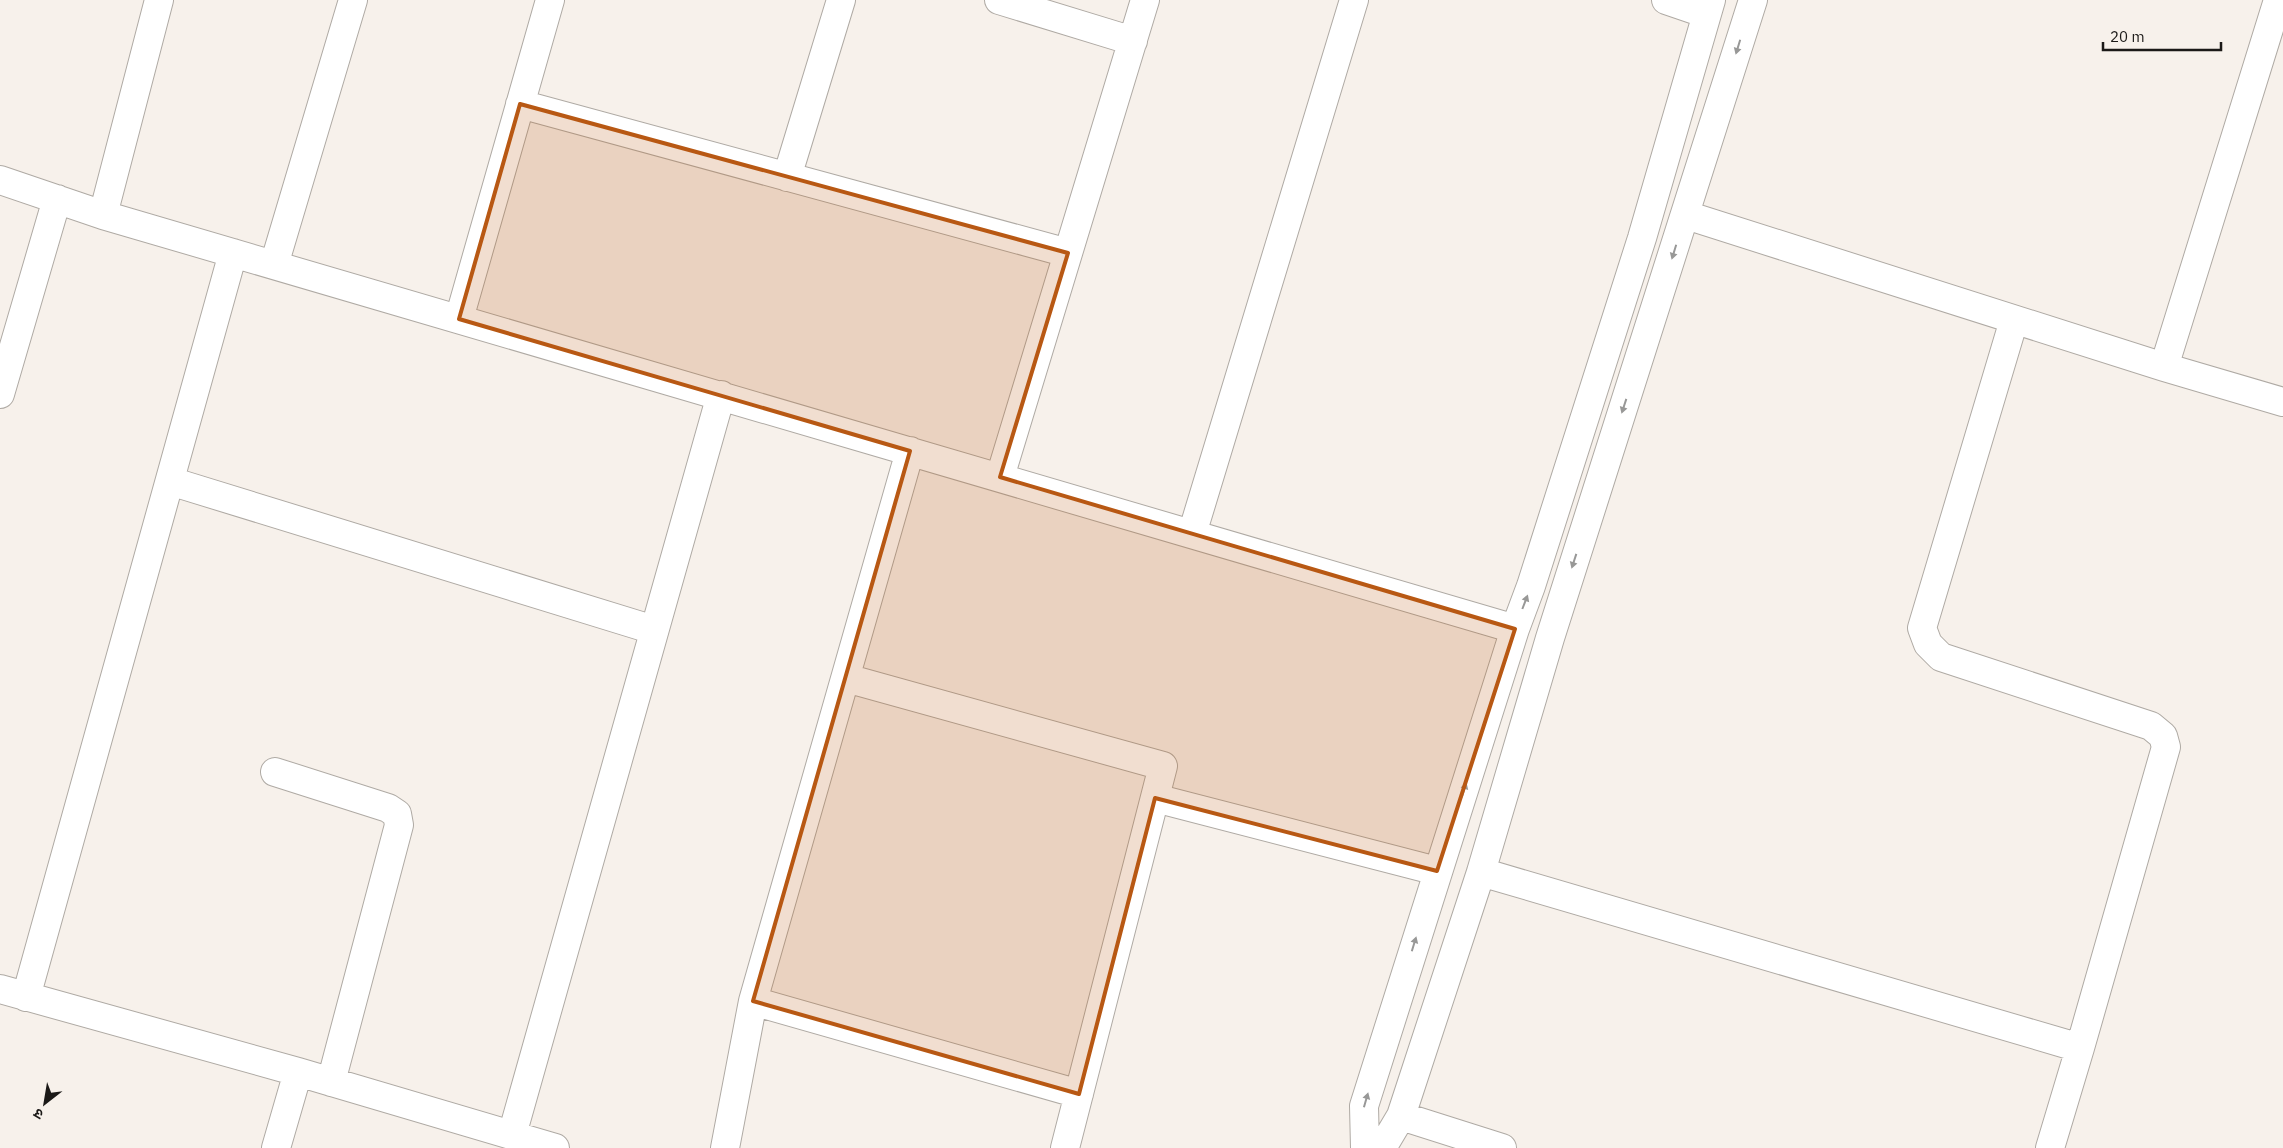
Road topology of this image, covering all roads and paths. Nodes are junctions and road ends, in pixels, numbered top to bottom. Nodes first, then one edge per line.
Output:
1 (159, 0) edge
2 (353, 0) edge
3 (550, 0) edge
4 (841, 0) edge
5 (999, 0) edge
6 (1145, 0) edge
7 (1354, 0) edge
8 (1666, 0) edge
9 (1752, 0) edge
10 (2278, 0) edge
11 (1709, 7) edge
12 (1133, 41) junction
13 (520, 104) junction
14 (787, 177) junction
15 (0, 180) edge
16 (57, 199) junction
17 (103, 214) junction
18 (1686, 215) junction
19 (234, 253) junction
20 (1068, 253) junction
21 (274, 265) junction
22 (459, 318) junction
23 (2014, 320) junction
24 (2164, 368) junction
25 (0, 394) edge
26 (721, 395) junction
27 (2283, 402) edge
28 (910, 451) junction
29 (1000, 477) junction
30 (170, 481) junction
31 (1192, 534) junction
32 (1515, 629) junction
33 (654, 630) junction
34 (846, 678) junction
35 (274, 772) dead end
36 (1155, 798) junction
37 (1437, 872) junction
38 (1481, 872) junction
39 (0, 989) edge
40 (26, 996) junction
41 (753, 1001) junction
42 (2080, 1048) junction
43 (298, 1072) junction
44 (330, 1082) junction
45 (1079, 1094) junction
46 (1401, 1116) junction
47 (512, 1135) junction
48 (276, 1148) edge
49 (555, 1148) edge
50 (725, 1148) edge
51 (1065, 1148) edge
52 (1365, 1148) edge
53 (1382, 1148) edge
54 (1502, 1148) edge
55 (2050, 1148) edge

1 - 17 street
2 - 21 street
3 - 13 street
4 - 14 street
5 - 12 street
6 - 12 street
7 - 31 street
8 - 11 street
9 -> 18 street
10 - 24 street
32 -> 11 street
12 - 20 street
13 - 14 street
13 - 22 street
14 - 20 street
15 - 16 street
16 - 17 street
16 - 25 street
17 - 19 street
18 - 23 street
18 -> 38 street
19 - 21 street
19 - 30 street
20 - 29 street
21 - 22 street
22 - 26 street
23 - 24 street
23 - 42 street
24 - 27 street
26 - 28 street
26 - 33 street
28 - 29 street
28 - 34 street
29 - 31 street
30 - 33 street
30 - 40 street
31 - 32 street
37 -> 32 street
33 - 47 street
34 - 36 street
34 - 41 street
35 - 44 street
36 - 37 street
36 - 45 street
52 -> 37 street
38 - 42 street
38 - 46 street
39 - 40 street
40 - 43 street
41 - 45 street
41 - 50 street
42 - 55 street
43 - 44 street
43 - 48 street
44 - 47 street
45 - 51 street
46 - 53 street
46 - 54 street
47 - 49 street

